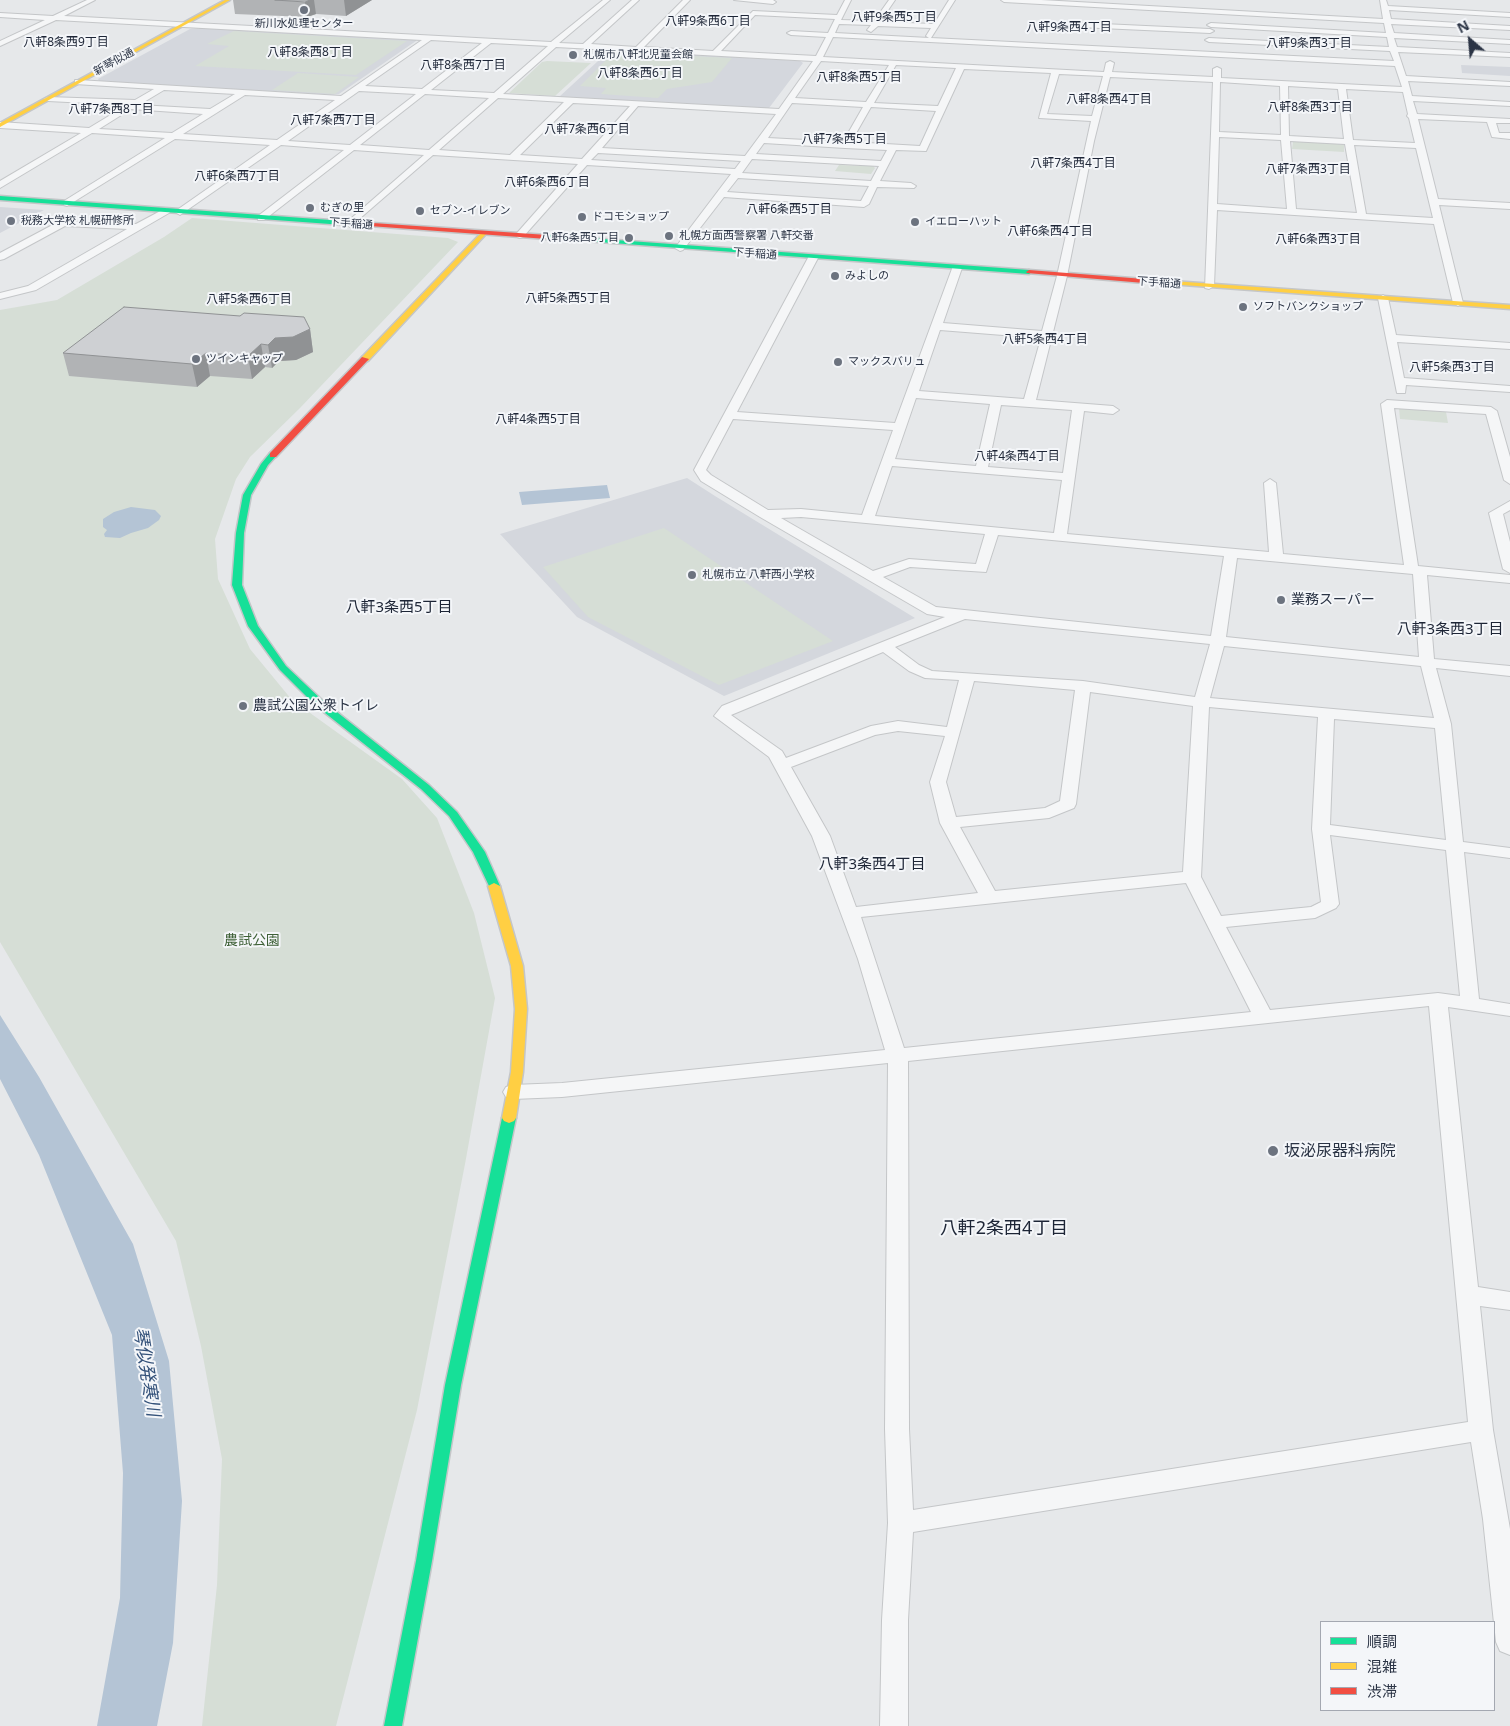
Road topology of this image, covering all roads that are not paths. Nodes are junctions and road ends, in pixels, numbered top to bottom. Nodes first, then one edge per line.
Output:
1 (92, 0) edge
2 (228, 0) edge
3 (606, 0) edge
4 (636, 0) edge
5 (687, 0) edge
6 (737, 0) edge
7 (892, 0) edge
8 (952, 0) edge
9 (1004, 0) edge
10 (1068, 2) edge
11 (786, 3) dead end
12 (847, 3) edge
13 (1135, 4) edge
14 (1384, 4) edge
15 (836, 5) dead end
16 (1212, 8) junction
17 (1321, 8) dead end
18 (0, 15) edge
19 (1510, 15) edge
20 (1322, 16) junction
21 (55, 18) junction
22 (839, 20) junction
23 (1201, 20) dead end
24 (1386, 20) junction
25 (183, 24) junction
26 (876, 24) junction
27 (1060, 24) junction
28 (1211, 25) junction
29 (936, 26) junction
30 (795, 27) junction
31 (1128, 28) junction
32 (1510, 28) edge
33 (9, 30) dead end
34 (28, 30) junction
35 (1390, 34) junction
36 (830, 36) junction
37 (864, 37) junction
38 (429, 38) junction
39 (926, 40) junction
40 (490, 41) junction
41 (1209, 41) junction
42 (726, 42) junction
43 (735, 42) dead end
44 (1200, 42) dead end
45 (1510, 42) edge
46 (0, 44) edge
47 (554, 44) junction
48 (1126, 44) junction
49 (860, 45) dead end
50 (585, 46) junction
51 (1052, 47) junction
52 (922, 48) dead end
53 (1393, 48) junction
54 (638, 49) junction
55 (1112, 50) junction
56 (855, 52) dead end
57 (715, 53) junction
58 (1048, 54) dead end
59 (1208, 54) junction
60 (986, 55) junction
61 (1218, 55) junction
62 (1510, 55) edge
63 (917, 56) dead end
64 (818, 58) junction
65 (851, 60) junction
66 (1402, 61) junction
67 (894, 62) junction
68 (1044, 62) dead end
69 (912, 63) junction
70 (960, 66) junction
71 (1218, 69) junction
72 (1040, 70) junction
73 (1227, 70) dead end
74 (1056, 71) junction
75 (1108, 74) junction
76 (1402, 78) junction
77 (1216, 80) junction
78 (78, 82) junction
79 (1284, 84) junction
80 (1510, 84) edge
81 (163, 87) junction
82 (1342, 87) junction
83 (356, 88) junction
84 (244, 92) junction
85 (424, 92) junction
86 (1406, 94) junction
87 (497, 96) junction
88 (48, 98) junction
89 (341, 98) junction
90 (571, 100) junction
91 (789, 100) junction
92 (636, 104) junction
93 (1510, 104) edge
94 (134, 105) junction
95 (868, 105) junction
96 (941, 109) junction
97 (211, 112) junction
98 (781, 112) junction
99 (1411, 116) junction
100 (1097, 120) junction
101 (1492, 120) junction
102 (1510, 121) edge
103 (0, 125) edge
104 (93, 131) junction
105 (1214, 134) junction
106 (175, 136) junction
107 (1510, 136) edge
108 (1285, 138) junction
109 (762, 140) junction
110 (276, 142) junction
111 (1349, 142) junction
112 (845, 145) junction
113 (1419, 146) junction
114 (352, 147) junction
115 (893, 147) junction
116 (596, 150) junction
117 (432, 152) junction
118 (512, 158) junction
119 (749, 158) junction
120 (585, 162) junction
121 (884, 164) junction
122 (737, 174) junction
123 (875, 184) junction
124 (0, 185) edge
125 (911, 186) dead end
126 (721, 194) junction
127 (0, 198) edge
128 (1433, 202) junction
129 (67, 203) junction
130 (1510, 206) edge
131 (1212, 207) junction
132 (166, 210) junction
133 (180, 212) junction
134 (1292, 212) junction
135 (1362, 216) junction
136 (261, 218) junction
137 (1438, 220) junction
138 (350, 224) junction
139 (138, 227) junction
140 (484, 233) junction
141 (520, 236) junction
142 (680, 248) junction
143 (0, 257) edge
144 (813, 258) junction
145 (957, 268) junction
146 (1062, 276) junction
147 (1209, 286) junction
148 (0, 296) edge
149 (1383, 298) junction
150 (1458, 304) junction
151 (1510, 307) edge
152 (936, 326) junction
153 (1047, 334) junction
154 (1390, 338) junction
155 (1510, 346) edge
156 (1399, 381) junction
157 (1510, 389) edge
158 (912, 394) junction
159 (996, 402) junction
160 (1029, 404) junction
161 (1403, 405) junction
162 (1078, 408) junction
163 (1113, 410) dead end
164 (729, 415) junction
165 (900, 427) junction
166 (887, 462) junction
167 (981, 470) junction
168 (1068, 477) junction
169 (1510, 480) edge
170 (1270, 483) dead end
171 (1510, 505) edge
172 (765, 514) junction
173 (867, 520) junction
174 (993, 531) junction
175 (1060, 538) junction
176 (1231, 553) junction
177 (1276, 557) junction
178 (1510, 569) edge
179 (1416, 570) junction
180 (872, 576) junction
181 (1510, 579) edge
182 (964, 614) junction
183 (1218, 641) junction
184 (886, 647) junction
185 (1427, 662) junction
186 (1510, 671) edge
187 (968, 676) junction
188 (1083, 686) junction
189 (1201, 702) junction
190 (1326, 714) junction
191 (1443, 724) junction
192 (954, 732) junction
193 (782, 765) junction
194 (949, 823) junction
195 (1321, 829) junction
196 (1455, 846) junction
197 (1510, 853) edge
198 (1192, 877) junction
199 (990, 896) junction
200 (850, 913) junction
201 (1216, 922) junction
202 (1438, 999) junction
203 (1470, 1004) junction
204 (1510, 1010) edge
205 (1264, 1016) junction
206 (896, 1054) junction
207 (513, 1092) junction
208 (1469, 1294) junction
209 (1510, 1300) edge
210 (1481, 1430) junction
211 (901, 1522) junction
212 (1510, 1642) edge
213 (393, 1726) edge
214 (894, 1726) edge

1 - 21 street
2 - 25 street, 新琴似通
3 - 47 street
4 - 50 street
5 - 54 street
6 - 11 street
7 - 26 street
8 - 29 street
9 - 10 street
10 - 13 street
10 - 27 street
12 - 15 street
12 - 22 street
13 - 16 street
13 - 31 street
14 - 19 street
14 - 24 street
16 - 20 street
16 - 28 street
17 - 20 street
18 - 21 street
20 - 24 street
21 - 25 street
21 - 34 street
22 - 26 street
22 - 30 street
22 - 36 street
23 - 28 street
24 - 32 street
24 - 35 street
25 - 38 street
25 - 78 street, 新琴似通
26 - 29 street
26 - 37 street
27 - 31 street
27 - 51 street
28 - 31 street
28 - 35 street
28 - 41 street
29 - 39 street
30 - 36 street
30 - 42 street
31 - 48 street
33 - 34 street
34 - 46 street
35 - 45 street
35 - 53 street
36 - 37 street
36 - 64 street
37 - 39 street
37 - 49 street
38 - 40 street
38 - 83 street
39 - 52 street
39 - 60 street
40 - 47 street
40 - 85 street
41 - 44 street
41 - 53 street
41 - 59 street
42 - 43 street
42 - 57 street
47 - 50 street
47 - 87 street
48 - 55 street
48 - 59 street
50 - 54 street
51 - 55 street
51 - 58 street
51 - 60 street
53 - 62 street
53 - 66 street
54 - 57 street
55 - 75 street
56 - 65 street
57 - 64 street
59 - 61 street
60 - 70 street
60 - 72 street
61 - 66 street
61 - 71 street
63 - 69 street
64 - 65 street
64 - 91 street
65 - 67 street
66 - 76 street
67 - 69 street
67 - 95 street
68 - 72 street
69 - 70 street
70 - 96 street
71 - 73 street
71 - 77 street
72 - 74 street
74 - 75 street
74 - 100 street
75 - 77 street
75 - 100 street
76 - 80 street
76 - 86 street
77 - 79 street
77 - 105 street
78 - 81 street
78 - 88 street, 新琴似通
79 - 82 street
79 - 108 street
81 - 84 street
81 - 94 street
82 - 86 street
82 - 111 street
83 - 85 street
83 - 89 street
84 - 89 street
84 - 97 street
85 - 87 street
85 - 114 street
86 - 93 street
86 - 99 street
87 - 90 street
87 - 117 street
88 - 94 street
88 - 103 street, 新琴似通
89 - 110 street
90 - 92 street
90 - 118 street
91 - 95 street
91 - 98 street
92 - 98 street
92 - 116 street
94 - 97 street
94 - 104 street
95 - 96 street
95 - 112 street
96 - 115 street
97 - 106 street
98 - 109 street
99 - 101 street
99 - 113 street
100 - 146 street
101 - 102 street
101 - 107 street
103 - 104 street
104 - 106 street
104 - 124 street
105 - 108 street
105 - 131 street
106 - 110 street
106 - 129 street
108 - 111 street
108 - 134 street
109 - 112 street
109 - 119 street
110 - 114 street
110 - 133 street
111 - 113 street
111 - 135 street
112 - 115 street
113 - 128 street
114 - 117 street
114 - 136 street
115 - 121 street
116 - 119 street
116 - 120 street
117 - 118 street
117 - 138 street
118 - 120 street
119 - 121 street
119 - 122 street
120 - 122 street
120 - 141 street
121 - 123 street
122 - 123 street
122 - 126 street
123 - 125 street
123 - 126 street
126 - 142 street
127 - 129 street, 下手稲通
128 - 130 street
128 - 137 street
129 - 132 street, 下手稲通
131 - 134 street
131 - 147 street
132 - 133 street, 下手稲通
132 - 139 street
133 - 136 street, 下手稲通
134 - 135 street
135 - 137 street
136 - 138 street, 下手稲通
137 - 150 street
138 - 140 street, 下手稲通
139 - 143 street
139 - 148 street
140 - 141 street, 下手稲通
140 - 207 street
141 - 142 street, 下手稲通
142 - 144 street, 下手稲通
144 - 145 street, 下手稲通
144 - 164 street
145 - 146 street, 下手稲通
145 - 152 street
146 - 147 street, 下手稲通
146 - 153 street
147 - 149 street, 下手稲通
149 - 150 street, 下手稲通
149 - 154 street
150 - 151 street, 下手稲通
152 - 153 street
152 - 158 street
153 - 160 street
154 - 155 street
154 - 156 street
156 - 157 street
156 - 161 street
158 - 159 street
158 - 165 street
159 - 160 street
159 - 167 street
160 - 162 street
161 - 169 street
161 - 179 street
162 - 163 street
162 - 168 street
164 - 165 street
164 - 172 street
165 - 166 street
166 - 167 street
166 - 173 street
167 - 168 street
168 - 175 street
170 - 177 street
171 - 178 street
172 - 173 street
172 - 180 street
173 - 174 street
174 - 175 street
174 - 180 street
175 - 176 street
176 - 177 street
176 - 183 street
177 - 179 street
179 - 181 street
179 - 185 street
180 - 182 street
182 - 183 street
182 - 184 street
183 - 185 street
183 - 189 street
184 - 187 street
184 - 193 street
185 - 186 street
185 - 191 street
187 - 188 street
187 - 192 street
188 - 189 street
188 - 194 street
189 - 190 street
189 - 198 street
190 - 191 street
190 - 195 street
191 - 196 street
192 - 193 street
192 - 194 street
193 - 200 street
194 - 199 street
195 - 196 street
195 - 201 street
196 - 197 street
196 - 203 street
198 - 199 street
198 - 201 street
199 - 200 street
200 - 206 street
201 - 205 street
202 - 203 street
202 - 205 street
202 - 208 street
203 - 204 street
205 - 206 street
206 - 207 street
206 - 211 street
207 - 213 street
208 - 209 street
208 - 210 street
210 - 211 street
210 - 212 street
211 - 214 street

